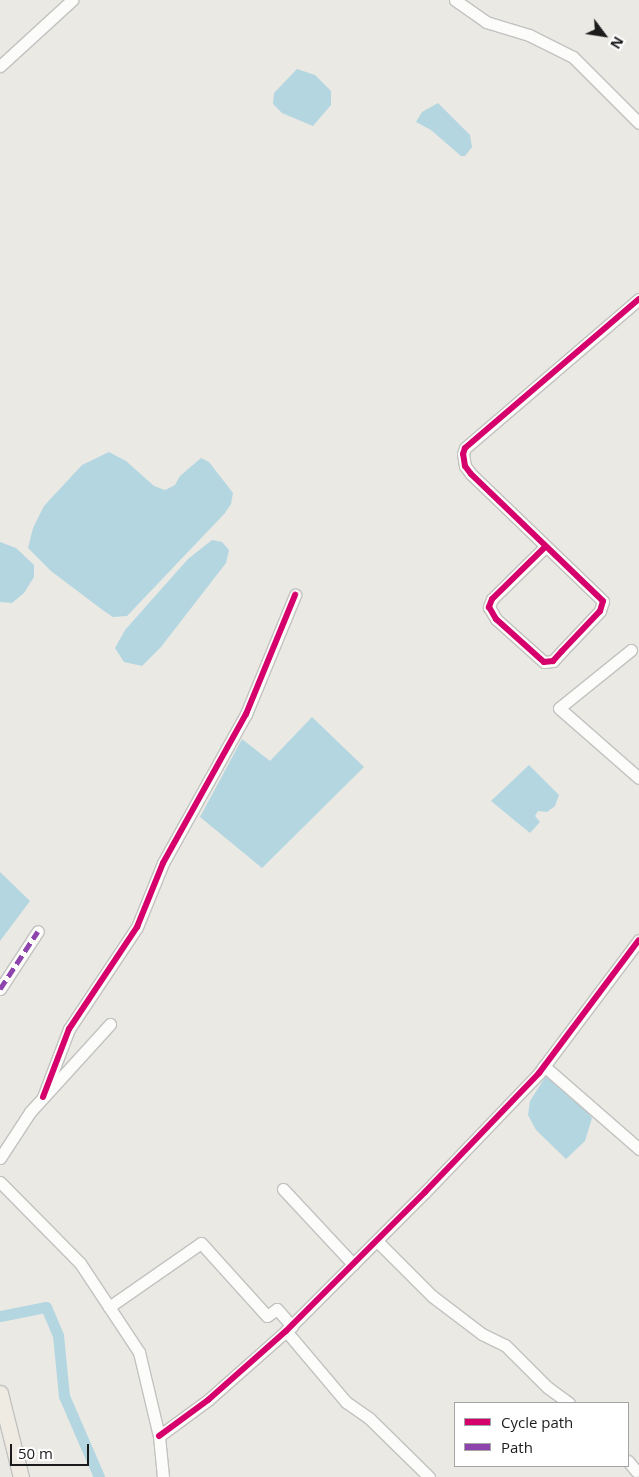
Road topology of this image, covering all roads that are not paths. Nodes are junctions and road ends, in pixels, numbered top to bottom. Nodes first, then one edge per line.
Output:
1 (72, 0) edge
2 (455, 0) edge
3 (0, 66) edge
4 (639, 123) edge
5 (639, 299) edge
6 (545, 547) junction
7 (295, 595) dead end
8 (631, 650) dead end
9 (639, 778) edge
10 (38, 931) dead end
11 (639, 940) edge
12 (0, 989) edge
13 (110, 1024) dead end
14 (544, 1066) junction
15 (43, 1097) junction
16 (639, 1149) edge
17 (0, 1158) edge
18 (0, 1182) edge
19 (283, 1189) dead end
20 (377, 1241) junction
21 (353, 1264) junction
22 (109, 1308) junction
23 (289, 1328) junction
24 (0, 1393) edge
25 (568, 1402) edge
26 (2, 1409) edge
27 (159, 1436) junction
28 (21, 1477) edge
29 (163, 1477) edge
30 (429, 1477) edge

1 - 3 street
2 - 4 street
5 - 6 street
6 - 6 street
7 - 15 street
8 - 9 street
10 - 12 street
11 - 14 street
13 - 15 street
14 - 16 street
14 - 20 street
15 - 17 street
18 - 22 street
19 - 21 street
20 - 21 street
20 - 25 street
21 - 23 street
22 - 23 street
22 - 27 street
23 - 27 street
23 - 30 street
24 - 26 main road
26 - 28 main road
27 - 29 street

